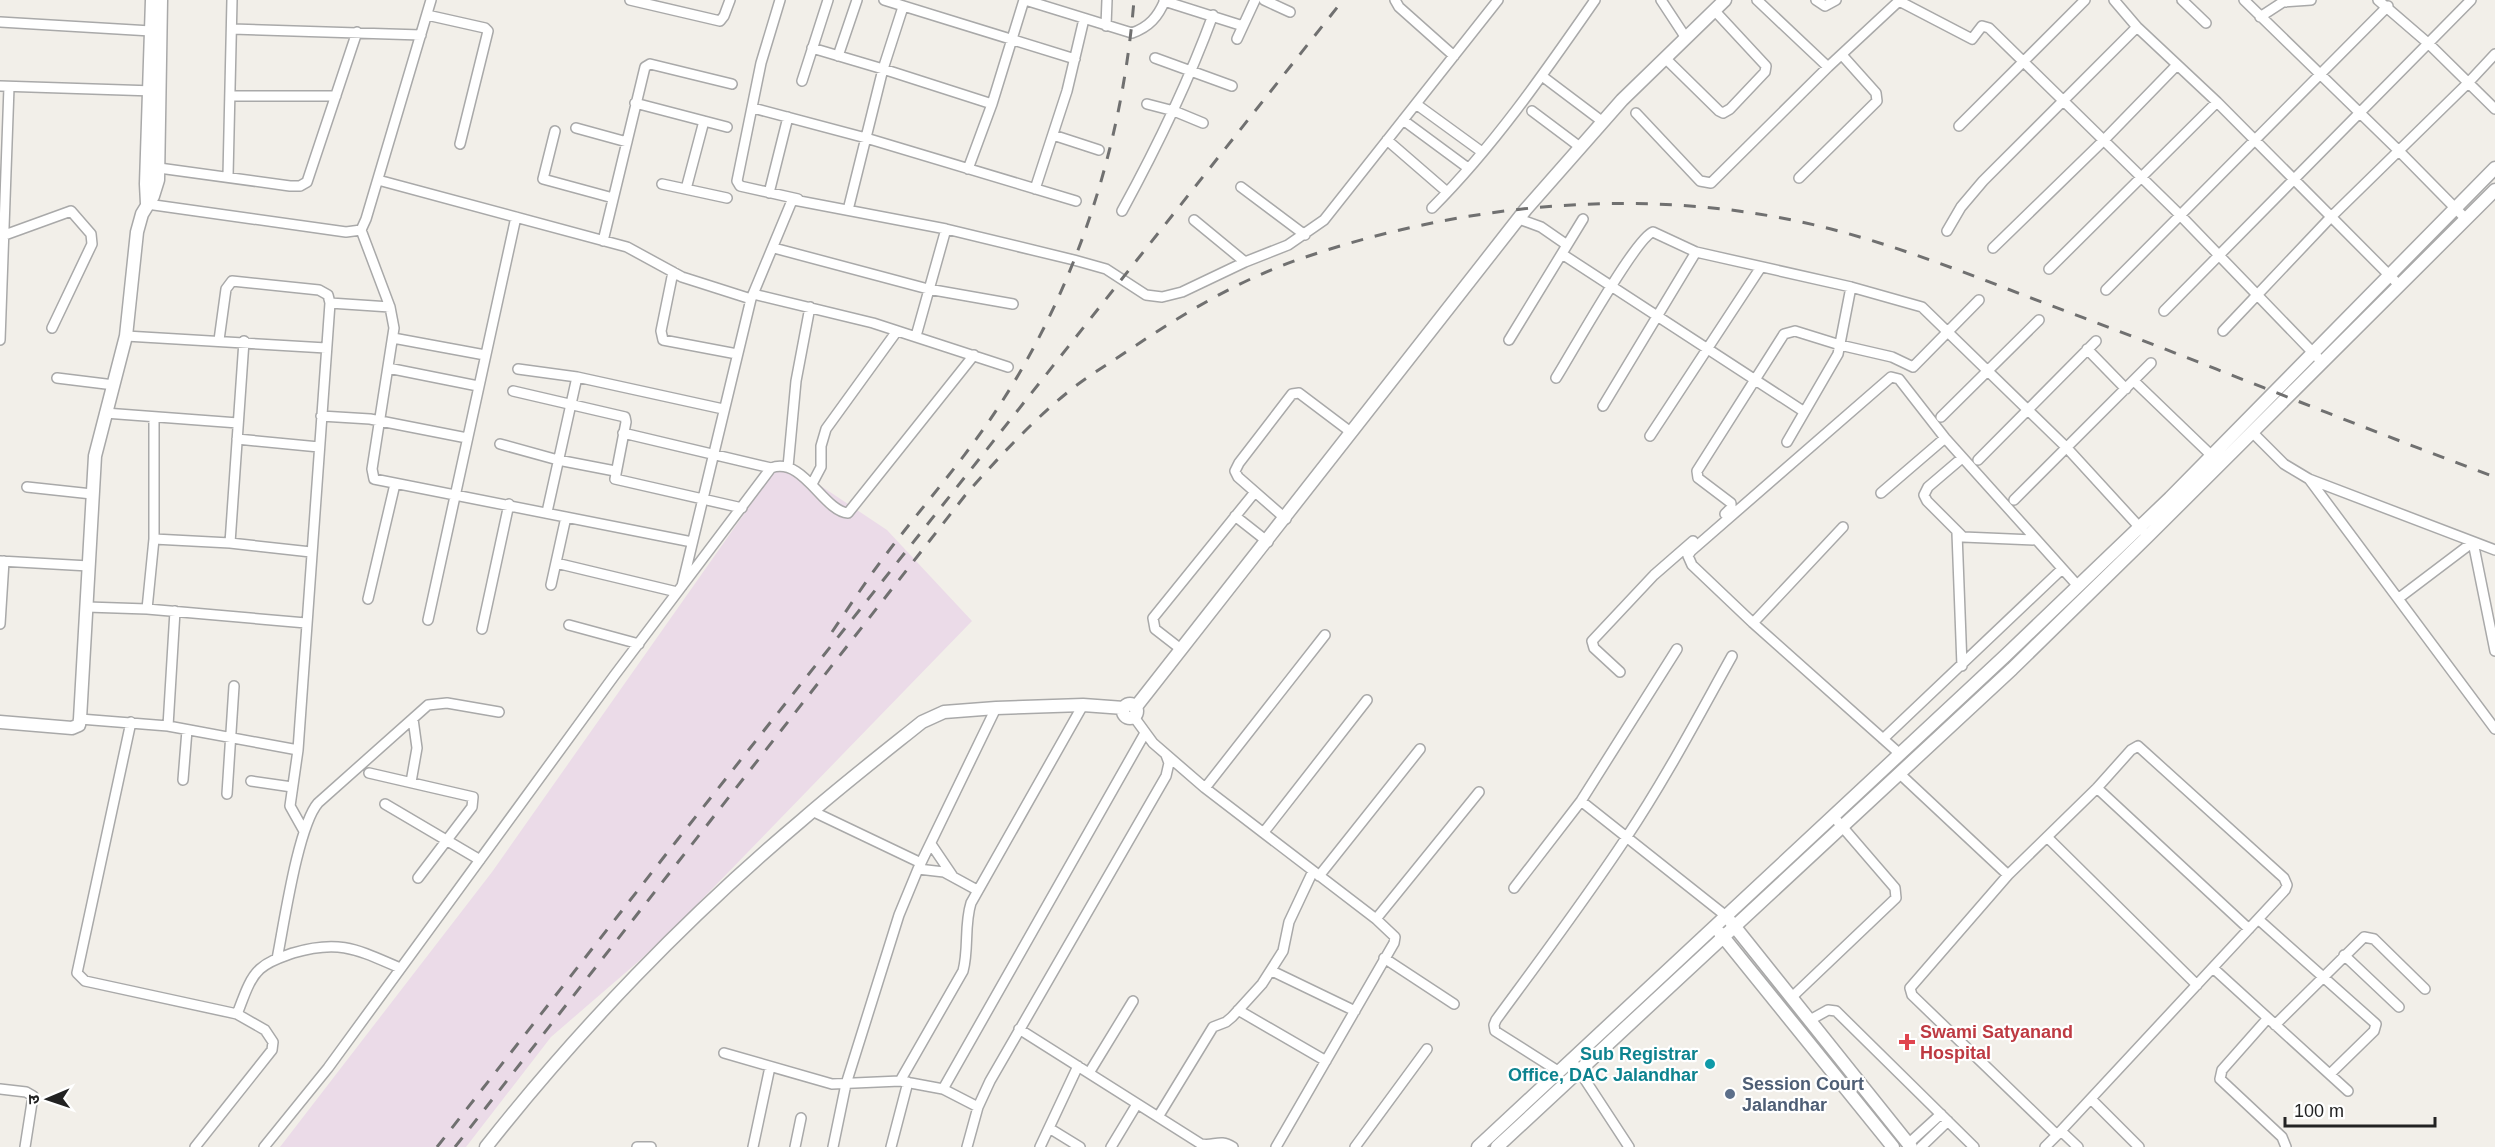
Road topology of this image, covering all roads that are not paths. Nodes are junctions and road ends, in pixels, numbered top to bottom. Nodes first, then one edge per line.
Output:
1 (152, 0) edge
2 (161, 0) edge
3 (232, 0) edge
4 (431, 0) edge
5 (630, 0) edge
6 (730, 0) edge
7 (780, 0) edge
8 (828, 0) edge
9 (857, 0) edge
10 (884, 0) edge
11 (1024, 0) edge
12 (1107, 0) edge
13 (1255, 0) edge
14 (1264, 0) edge
15 (1395, 0) edge
16 (1498, 0) edge
17 (1595, 0) edge
18 (1661, 0) edge
19 (1725, 0) edge
20 (1757, 0) edge
21 (1816, 0) edge
22 (1836, 0) edge
23 (1900, 0) edge
24 (2085, 0) edge
25 (2114, 0) edge
26 (2182, 0) edge
27 (2244, 0) edge
28 (2311, 0) edge
29 (2471, 0) edge
30 (1165, 1) edge
31 (2383, 2) edge
32 (672, 5) edge
33 (903, 7) junction
34 (1714, 10) junction
35 (1290, 12) dead end
36 (427, 15) junction
37 (1213, 15) junction
38 (2260, 17) junction
39 (1084, 19) junction
40 (0, 22) edge
41 (2206, 23) dead end
42 (1106, 26) junction
43 (1243, 26) junction
44 (2137, 27) junction
45 (232, 29) junction
46 (151, 32) junction
47 (357, 32) junction
48 (421, 35) junction
49 (1686, 38) junction
50 (1012, 39) junction
51 (1237, 39) dead end
52 (2429, 44) junction
53 (812, 48) junction
54 (2495, 54) edge
55 (1842, 55) junction
56 (838, 56) junction
57 (1454, 56) junction
58 (1155, 58) dead end
59 (1665, 58) junction
60 (1075, 59) junction
61 (2024, 63) junction
62 (2176, 66) junction
63 (1827, 67) junction
64 (883, 69) junction
65 (1192, 72) junction
66 (2320, 75) junction
67 (1542, 76) junction
68 (802, 81) dead end
69 (2468, 83) junction
70 (732, 84) dead end
71 (1232, 86) dead end
72 (4, 87) edge
73 (154, 91) junction
74 (230, 96) junction
75 (336, 96) junction
76 (2064, 100) junction
77 (2217, 102) junction
78 (635, 104) junction
79 (992, 104) junction
80 (1147, 104) dead end
81 (1416, 104) junction
82 (753, 108) junction
83 (2495, 109) edge
84 (1174, 111) junction
85 (1532, 111) dead end
86 (1636, 113) dead end
87 (2360, 113) junction
88 (788, 117) junction
89 (1403, 120) junction
90 (704, 121) junction
91 (1603, 122) junction
92 (1203, 123) dead end
93 (1959, 126) dead end
94 (727, 127) dead end
95 (576, 128) dead end
96 (555, 131) dead end
97 (1053, 135) junction
98 (866, 138) junction
99 (1387, 140) junction
100 (2104, 140) junction
101 (2255, 140) junction
102 (627, 142) junction
103 (460, 144) dead end
104 (1580, 147) junction
105 (1099, 150) dead end
106 (2398, 150) junction
107 (1482, 152) junction
108 (159, 168) junction
109 (1468, 168) junction
110 (2495, 168) edge
111 (968, 169) junction
112 (228, 176) junction
113 (2142, 177) junction
114 (1799, 178) dead end
115 (378, 180) junction
116 (2294, 180) junction
117 (662, 184) dead end
118 (1240, 187) dead end
119 (686, 189) junction
120 (1035, 189) junction
121 (2495, 189) edge
122 (1447, 192) junction
123 (769, 193) junction
124 (613, 198) junction
125 (728, 198) dead end
126 (798, 200) junction
127 (1076, 201) dead end
128 (147, 204) junction
129 (1432, 208) dead end
130 (2456, 208) junction
131 (848, 210) junction
132 (1122, 211) dead end
133 (2180, 215) junction
134 (516, 217) junction
135 (2331, 217) junction
136 (1519, 219) junction
137 (1582, 219) dead end
138 (2466, 219) junction
139 (1194, 220) dead end
140 (946, 229) junction
141 (361, 230) junction
142 (1947, 231) dead end
143 (1305, 235) junction
144 (2, 241) edge
145 (603, 241) junction
146 (774, 248) junction
147 (1993, 248) dead end
148 (1564, 250) junction
149 (1696, 252) junction
150 (2220, 255) junction
151 (1245, 262) junction
152 (1761, 267) junction
153 (2049, 269) dead end
154 (673, 272) junction
155 (2394, 281) junction
156 (1612, 286) junction
157 (1851, 287) junction
158 (928, 289) junction
159 (2106, 290) dead end
160 (2257, 294) junction
161 (752, 297) junction
162 (1980, 300) dead end
163 (330, 303) junction
164 (1013, 304) dead end
165 (390, 307) junction
166 (810, 308) junction
167 (2164, 311) dead end
168 (1658, 315) junction
169 (2040, 320) dead end
170 (52, 328) dead end
171 (897, 331) junction
172 (1948, 331) junction
173 (2223, 331) dead end
174 (126, 336) junction
175 (916, 336) junction
176 (393, 338) junction
177 (0, 340) edge
178 (219, 340) junction
179 (1509, 340) dead end
180 (244, 341) junction
181 (2096, 341) dead end
182 (1840, 345) junction
183 (326, 348) junction
184 (1708, 348) junction
185 (2087, 349) junction
186 (737, 354) junction
187 (485, 355) junction
188 (974, 355) junction
189 (2318, 357) junction
190 (2151, 363) dead end
191 (1008, 367) dead end
192 (388, 368) junction
193 (518, 369) dead end
194 (1989, 371) junction
195 (577, 377) junction
196 (57, 378) dead end
197 (1557, 378) dead end
198 (1754, 379) junction
199 (2134, 381) junction
200 (114, 385) junction
201 (478, 386) junction
202 (2126, 388) junction
203 (513, 391) dead end
204 (1603, 405) dead end
205 (571, 406) junction
206 (723, 409) junction
207 (2028, 410) junction
208 (1803, 411) junction
209 (105, 413) junction
210 (321, 416) junction
211 (1941, 417) dead end
212 (154, 418) junction
213 (380, 421) junction
214 (238, 423) junction
215 (2252, 432) junction
216 (1352, 433) junction
217 (623, 434) junction
218 (1650, 436) dead end
219 (467, 438) junction
220 (1945, 438) junction
221 (237, 439) junction
222 (1787, 442) dead end
223 (500, 444) dead end
224 (319, 447) junction
225 (2067, 448) junction
226 (713, 453) junction
227 (2212, 456) junction
228 (1962, 458) junction
229 (558, 460) junction
230 (1978, 460) dead end
231 (788, 467) junction
232 (771, 468) junction
233 (615, 471) junction
234 (2309, 479) junction
235 (395, 484) junction
236 (812, 484) junction
237 (27, 488) dead end
238 (1255, 492) junction
239 (1881, 493) dead end
240 (92, 494) junction
241 (455, 496) junction
242 (702, 498) junction
243 (2014, 500) dead end
244 (509, 504) junction
245 (742, 508) junction
246 (547, 512) junction
247 (1235, 516) junction
248 (566, 517) junction
249 (1286, 519) junction
250 (2139, 526) junction
251 (1843, 527) dead end
252 (1957, 533) junction
253 (2148, 537) junction
254 (154, 539) junction
255 (2036, 540) junction
256 (692, 542) junction
257 (1268, 542) junction
258 (2473, 542) junction
259 (230, 543) junction
260 (2495, 550) edge
261 (311, 552) junction
262 (2, 561) edge
263 (556, 563) junction
264 (89, 566) junction
265 (2062, 569) junction
266 (551, 585) dead end
267 (2078, 586) junction
268 (679, 589) junction
269 (2399, 598) junction
270 (368, 599) dead end
271 (87, 607) junction
272 (147, 609) junction
273 (175, 611) junction
274 (428, 620) dead end
275 (306, 623) junction
276 (1754, 623) junction
277 (0, 624) edge
278 (569, 625) dead end
279 (482, 629) dead end
280 (1325, 635) dead end
281 (639, 644) junction
282 (1677, 649) dead end
283 (1182, 650) junction
284 (2495, 651) edge
285 (1732, 656) dead end
286 (1962, 666) junction
287 (1620, 672) dead end
288 (234, 686) dead end
289 (1367, 700) dead end
290 (1083, 705) junction
291 (996, 708) junction
292 (1131, 711) junction
293 (499, 712) dead end
294 (80, 719) junction
295 (413, 719) junction
296 (0, 722) edge
297 (130, 722) junction
298 (168, 726) junction
299 (2495, 729) edge
300 (187, 730) junction
301 (1145, 732) junction
302 (231, 738) junction
303 (1883, 739) junction
304 (1420, 749) dead end
305 (298, 750) junction
306 (1900, 754) junction
307 (1166, 755) junction
308 (369, 773) dead end
309 (1900, 774) junction
310 (183, 780) dead end
311 (251, 781) dead end
312 (411, 782) junction
313 (292, 787) junction
314 (1205, 788) junction
315 (2097, 788) junction
316 (1479, 792) dead end
317 (227, 794) dead end
318 (1581, 801) junction
319 (385, 804) dead end
320 (812, 811) junction
321 (1833, 816) junction
322 (1843, 828) junction
323 (304, 831) junction
324 (1264, 832) junction
325 (1628, 836) junction
326 (2047, 837) junction
327 (447, 841) junction
328 (931, 844) junction
329 (480, 860) junction
330 (920, 866) junction
331 (1316, 873) junction
332 (952, 875) junction
333 (2008, 875) junction
334 (418, 878) dead end
335 (1514, 888) dead end
336 (977, 890) junction
337 (1726, 916) junction
338 (2258, 918) junction
339 (1376, 919) junction
340 (1714, 925) junction
341 (1735, 927) junction
342 (2249, 928) junction
343 (1724, 937) junction
344 (2344, 956) junction
345 (1384, 958) junction
346 (277, 959) junction
347 (400, 968) junction
348 (2213, 968) junction
349 (1272, 971) junction
350 (2323, 976) junction
351 (2197, 985) junction
352 (2425, 989) dead end
353 (1792, 997) junction
354 (1133, 1001) dead end
355 (1454, 1005) dead end
356 (2399, 1006) dead end
357 (1238, 1010) junction
358 (1354, 1011) junction
359 (237, 1014) junction
360 (1810, 1020) junction
361 (2272, 1022) junction
362 (1019, 1029) junction
363 (1427, 1049) dead end
364 (724, 1053) dead end
365 (1572, 1059) junction
366 (1840, 1059) junction
367 (1326, 1061) junction
368 (1078, 1066) junction
369 (770, 1067) junction
370 (1830, 1067) junction
371 (1558, 1071) junction
372 (1580, 1071) junction
373 (1089, 1073) junction
374 (2330, 1074) junction
375 (904, 1082) junction
376 (846, 1084) junction
377 (0, 1089) edge
378 (944, 1089) junction
379 (2348, 1091) dead end
380 (2091, 1099) junction
381 (1137, 1104) junction
382 (978, 1107) junction
383 (1158, 1117) junction
384 (801, 1118) dead end
385 (1945, 1118) junction
386 (1049, 1128) junction
387 (2059, 1133) junction
388 (1910, 1145) edge
389 (25, 1147) edge
390 (195, 1147) edge
391 (264, 1147) edge
392 (486, 1147) edge
393 (637, 1147) edge
394 (651, 1147) edge
395 (753, 1147) edge
396 (795, 1147) edge
397 (833, 1147) edge
398 (891, 1147) edge
399 (967, 1147) edge
400 (1040, 1147) edge
401 (1080, 1147) edge
402 (1111, 1147) edge
403 (1233, 1147) edge
404 (1276, 1147) edge
405 (1355, 1147) edge
406 (1478, 1147) edge
407 (1497, 1147) edge
408 (1629, 1147) edge
409 (1893, 1147) edge
410 (1921, 1147) edge
411 (1974, 1147) edge
412 (2045, 1147) edge
413 (2078, 1147) edge
414 (2139, 1147) edge
415 (2286, 1147) edge

1 - 46 street
2 - 73 street
3 - 45 street
4 - 36 street
5 - 32 street
6 - 32 street
7 - 82 street
8 - 53 street
9 - 56 street
10 - 33 street
11 - 39 street
11 - 50 street
12 - 42 street
13 - 43 street
14 - 35 street
15 - 57 street
16 - 57 street
17 - 67 street
18 - 49 street
19 - 34 street
20 - 63 street
21 - 22 street
23 - 55 street
23 - 61 street
24 - 61 street
25 - 44 street
26 - 41 street
27 - 38 street
28 - 38 street
29 - 52 street
30 - 37 street
30 - 42 street
31 - 52 street
31 - 66 street
33 - 50 street
33 - 64 street
34 - 49 street
34 - 59 street
36 - 48 street
36 - 103 street
37 - 43 street
37 - 65 street
38 - 66 street
39 - 42 street
39 - 60 street
40 - 46 street
43 - 51 street
44 - 62 street
44 - 76 street
45 - 47 street
45 - 74 street
46 - 73 street
47 - 48 street
47 - 75 street
48 - 115 street
49 - 59 street
50 - 60 street
50 - 79 street
52 - 69 street
52 - 87 street
53 - 56 street
53 - 68 street
54 - 69 street
55 - 63 street
55 - 114 street
56 - 64 street
57 - 81 street
58 - 65 street
59 - 91 street
60 - 97 street
61 - 76 street
61 - 93 street
62 - 77 street
62 - 100 street
63 - 86 street
64 - 79 street
64 - 98 street
65 - 71 street
65 - 84 street
66 - 87 street
66 - 101 street
67 - 91 street
67 - 107 street
69 - 83 street
69 - 106 street
70 - 78 street
72 - 73 street
72 - 144 street
73 - 108 street
73 - 128 street
74 - 75 street
74 - 112 street
75 - 112 street
76 - 100 street
76 - 142 street
77 - 101 street
77 - 113 street
78 - 90 street
78 - 102 street
79 - 111 street
80 - 84 street
81 - 89 street
81 - 107 street
82 - 88 street
82 - 123 street
84 - 92 street
84 - 132 street
85 - 104 street
87 - 106 street
87 - 116 street
88 - 98 street
88 - 123 street
89 - 99 street
89 - 109 street
90 - 94 street
90 - 119 street
91 - 104 street
95 - 102 street
96 - 124 street
97 - 105 street
97 - 120 street
98 - 111 street
98 - 131 street
99 - 122 street
99 - 143 street
100 - 113 street
100 - 147 street
101 - 116 street
101 - 133 street
102 - 124 street
104 - 136 street
106 - 130 street
106 - 135 street
107 - 109 street
108 - 112 street
108 - 128 street
109 - 122 street
110 - 130 street
111 - 120 street
113 - 133 street
113 - 153 street
115 - 134 street
115 - 141 street
116 - 135 street
116 - 150 street
117 - 119 street
118 - 143 street
119 - 125 street
120 - 127 street
121 - 138 street
122 - 129 street
123 - 126 street
124 - 145 street
126 - 131 street
126 - 146 street
128 - 141 street
128 - 174 street
130 - 138 street
130 - 155 street
131 - 140 street
133 - 150 street
133 - 159 street
134 - 145 street
134 - 187 street
135 - 155 street
135 - 160 street
136 - 148 street
136 - 216 street
137 - 148 street
138 - 155 street
139 - 151 street
140 - 151 street
140 - 158 street
141 - 165 street
143 - 151 street
144 - 170 street
144 - 177 street
145 - 154 street
146 - 158 street
146 - 161 street
148 - 156 street
148 - 179 street
149 - 152 street
149 - 156 street
149 - 168 street
150 - 160 street
150 - 167 street
152 - 157 street
152 - 184 street
154 - 161 street
154 - 186 street
155 - 189 street
156 - 168 street
156 - 197 street
157 - 172 street
157 - 182 street
158 - 164 street
158 - 175 street
160 - 173 street
160 - 189 street
161 - 166 street
161 - 186 street
162 - 172 street
163 - 165 street
163 - 178 street
163 - 183 street
165 - 176 street
166 - 171 street
166 - 231 street
168 - 184 street
168 - 204 street
169 - 194 street
171 - 175 street
171 - 236 street
172 - 182 street
172 - 194 street
174 - 178 street
174 - 200 street
175 - 188 street
176 - 187 street
176 - 192 street
178 - 180 street
180 - 183 street
180 - 214 street
181 - 185 street
182 - 198 street
182 - 208 street
183 - 210 street
184 - 198 street
184 - 218 street
185 - 202 street
185 - 207 street
186 - 206 street
187 - 201 street
188 - 191 street
188 - 236 street
189 - 215 street
189 - 227 street
190 - 199 street
192 - 201 street
192 - 213 street
193 - 195 street
194 - 207 street
194 - 211 street
195 - 205 street
195 - 206 street
196 - 200 street
198 - 208 street
198 - 287 street
199 - 202 street
199 - 227 street
200 - 209 street
201 - 219 street
202 - 225 street
203 - 205 street
205 - 217 street
205 - 229 street
206 - 226 street
207 - 225 street
207 - 230 street
208 - 222 street
209 - 212 street
209 - 240 street
210 - 213 street
210 - 224 street
212 - 214 street
212 - 254 street
213 - 219 street
213 - 235 street
214 - 221 street
215 - 234 street
215 - 253 street
216 - 238 street
216 - 249 street
217 - 226 street
217 - 233 street
219 - 241 street
220 - 228 street
220 - 239 street
220 - 276 street
221 - 224 street
221 - 259 street
223 - 229 street
224 - 261 street
225 - 243 street
225 - 250 street
226 - 232 street
226 - 242 street
227 - 250 street
228 - 252 street
228 - 255 street
229 - 233 street
229 - 246 street
231 - 232 street
231 - 236 street
232 - 245 street
233 - 242 street
234 - 258 street
234 - 269 street
235 - 241 street
235 - 270 street
237 - 240 street
238 - 247 street
238 - 249 street
240 - 264 street
241 - 244 street
241 - 274 street
242 - 245 street
242 - 256 street
244 - 246 street
244 - 279 street
245 - 268 street
246 - 248 street
247 - 257 street
247 - 283 street
248 - 256 street
248 - 263 street
249 - 257 street
250 - 253 street
250 - 267 street
251 - 276 street
252 - 255 street
252 - 286 street
253 - 309 street
254 - 259 street
254 - 272 street
255 - 265 street
256 - 268 street
257 - 283 street
258 - 260 street
258 - 269 street
258 - 284 street
259 - 261 street
261 - 275 street
262 - 264 street
262 - 277 street
263 - 266 street
263 - 268 street
264 - 271 street
265 - 267 street
265 - 286 street
267 - 306 street
268 - 281 street
269 - 299 street
271 - 272 street
271 - 294 street
272 - 273 street
273 - 275 street
273 - 298 street
275 - 305 street
276 - 303 street
278 - 281 street
280 - 314 street
281 - 329 street
282 - 318 street
283 - 292 street
285 - 325 street
286 - 303 street
288 - 302 street
289 - 324 street
290 - 291 street
290 - 292 street
290 - 336 street
291 - 320 street
291 - 328 street
292 - 301 street
293 - 295 street
294 - 296 street
294 - 297 street
295 - 312 street
295 - 323 street
297 - 298 street
297 - 359 street
298 - 300 street
300 - 302 street
300 - 310 street
301 - 307 street
301 - 378 street
302 - 305 street
302 - 317 street
303 - 306 street
304 - 331 street
305 - 313 street
306 - 321 street
307 - 314 street
307 - 362 street
308 - 312 street
309 - 322 street
309 - 333 street
311 - 313 street
312 - 327 street
313 - 323 street
314 - 324 street
315 - 326 street
315 - 338 street
315 - 342 street
316 - 339 street
318 - 325 street
318 - 335 street
319 - 327 street
320 - 330 street
320 - 392 street
321 - 322 street
321 - 337 street
322 - 341 street
322 - 353 street
323 - 346 street
324 - 331 street
325 - 337 street
325 - 371 street
326 - 333 street
326 - 351 street
327 - 329 street
327 - 334 street
328 - 330 street
328 - 332 street
329 - 347 street
330 - 332 street
330 - 376 street
331 - 339 street
331 - 349 street
332 - 336 street
333 - 387 street
336 - 375 street
337 - 340 street
337 - 341 street
338 - 342 street
338 - 350 street
339 - 345 street
340 - 343 street
340 - 365 street
341 - 343 street
341 - 353 street
342 - 348 street
343 - 370 street
343 - 372 street
344 - 350 street
344 - 352 street
344 - 356 street
345 - 355 street
345 - 358 street
346 - 347 street
346 - 359 street
347 - 391 street
348 - 351 street
348 - 361 street
349 - 357 street
349 - 358 street
350 - 361 street
350 - 374 street
351 - 380 street
353 - 360 street
354 - 373 street
357 - 367 street
357 - 383 street
358 - 367 street
359 - 390 street
360 - 366 street
360 - 385 street
361 - 374 street
361 - 415 street
362 - 368 street
362 - 382 street
363 - 405 street
364 - 369 street
365 - 371 street
365 - 372 street
366 - 370 street
366 - 388 street
367 - 404 street
368 - 373 street
368 - 386 street
369 - 376 street
369 - 395 street
370 - 409 street
371 - 406 street
372 - 407 street
372 - 408 street
373 - 381 street
374 - 379 street
375 - 376 street
375 - 378 street
375 - 398 street
376 - 397 street
377 - 389 street
378 - 382 street
380 - 387 street
380 - 414 street
381 - 383 street
381 - 402 street
382 - 399 street
383 - 403 street
384 - 396 street
385 - 388 street
385 - 410 street
385 - 411 street
386 - 400 street
386 - 401 street
387 - 412 street
387 - 413 street
393 - 394 street

